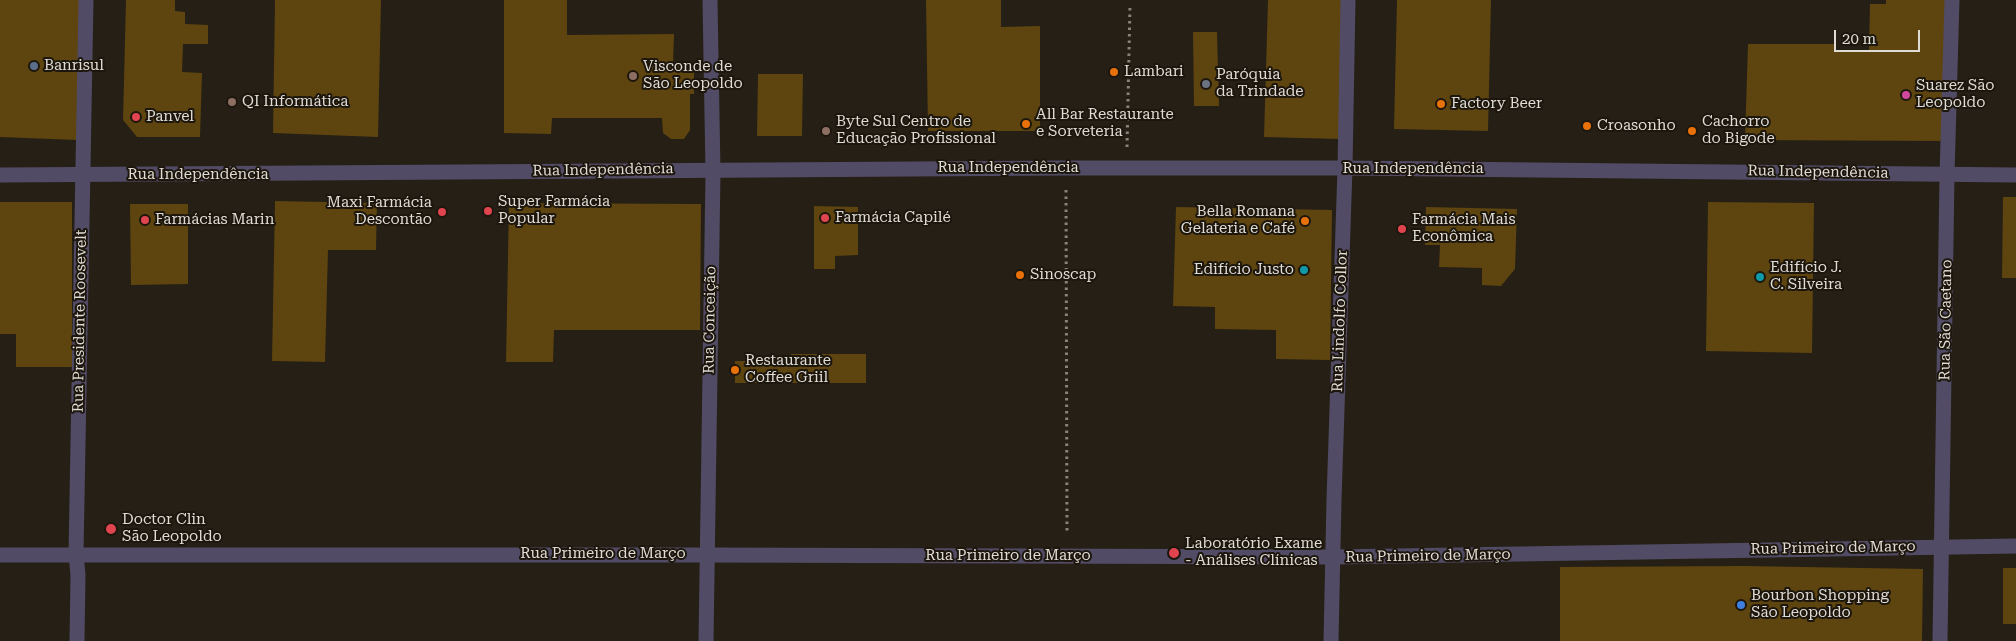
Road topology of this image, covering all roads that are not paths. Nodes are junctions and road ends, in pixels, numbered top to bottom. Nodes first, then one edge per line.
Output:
1 (86, 0) edge
2 (710, 0) edge
3 (1348, 0) edge
4 (1952, 0) edge
5 (1345, 168) junction
6 (712, 172) junction
7 (0, 175) edge
8 (82, 175) junction
9 (1947, 175) junction
10 (2016, 175) edge
11 (1942, 546) junction
12 (2016, 546) edge
13 (76, 554) junction
14 (708, 554) junction
15 (0, 555) edge
16 (1333, 557) junction
17 (77, 641) edge
18 (706, 641) edge
19 (1331, 641) edge
20 (1940, 641) edge

1 - 8 street, Rua Presidente Roosevelt
2 - 6 street, Rua Conceição
3 - 5 street, Rua Lindolfo Collor
4 - 9 street, Rua São Caetano
5 - 6 street, Rua Independência
5 - 9 street, Rua Independência
5 - 16 street, Rua Lindolfo Collor
6 - 8 street, Rua Independência
6 - 14 street, Rua Conceição
7 - 8 street, Rua Independência
8 - 13 street, Rua Presidente Roosevelt
9 - 10 street, Rua Independência
9 - 11 street, Rua São Caetano
11 - 12 street, Rua Primeiro de Março
11 - 16 street, Rua Primeiro de Março
11 - 20 street, Rua São Caetano
13 - 14 street, Rua Primeiro de Março
13 - 15 street, Rua Primeiro de Março
13 - 17 street, Rua Presidente Roosevelt
14 - 16 street, Rua Primeiro de Março
14 - 18 street, Rua Conceição
16 - 19 street, Rua Lindolfo Collor

